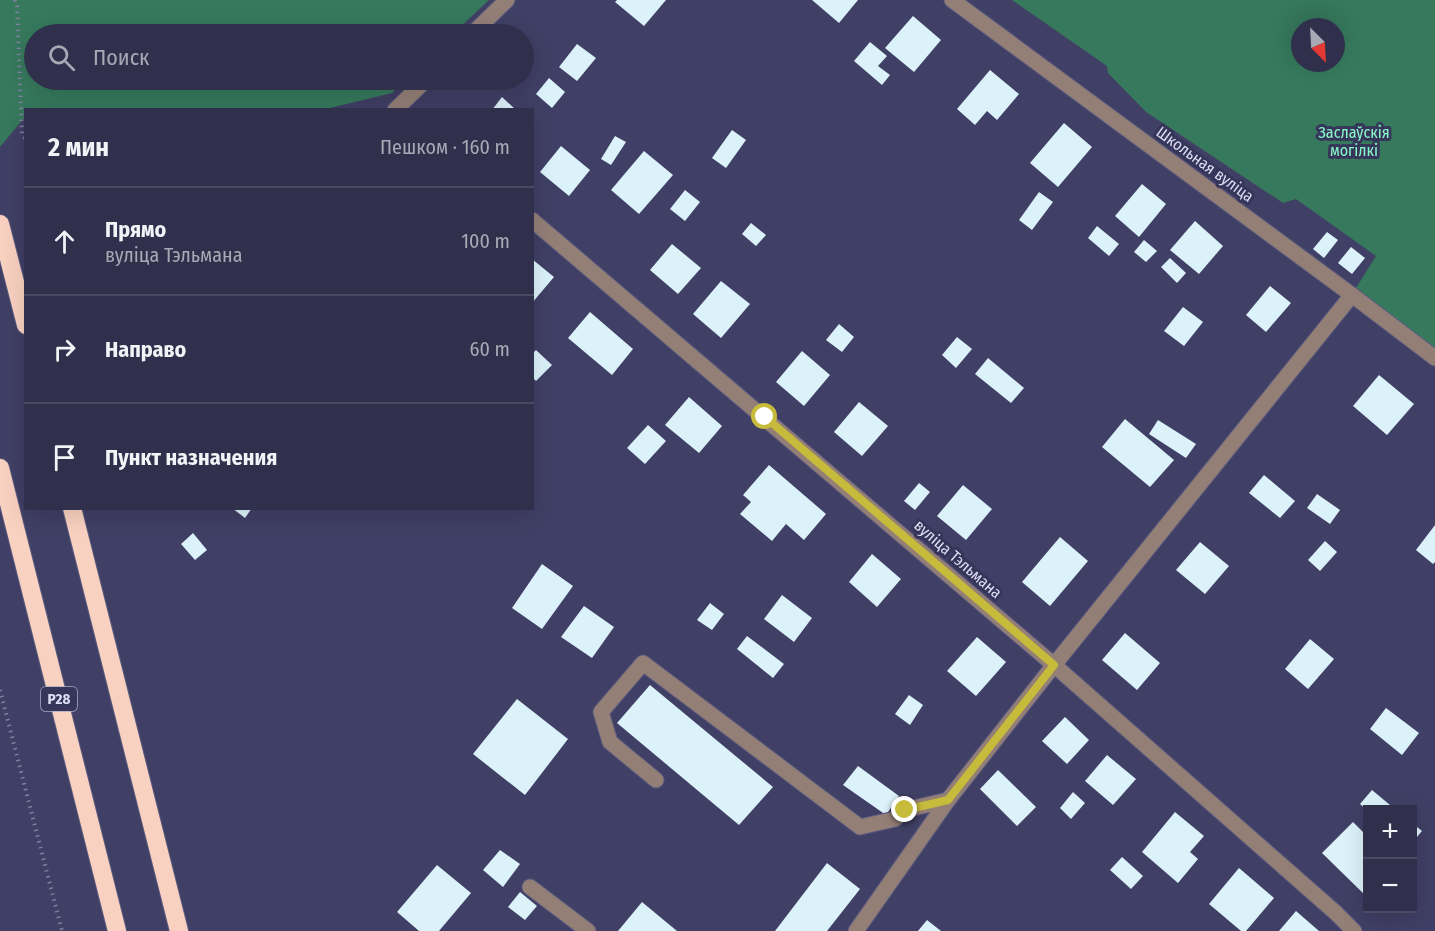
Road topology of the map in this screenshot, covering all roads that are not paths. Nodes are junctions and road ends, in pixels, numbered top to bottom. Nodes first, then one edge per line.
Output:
1 (507, 0) edge
2 (952, 0) edge
3 (482, 24) edge
4 (416, 90) edge
5 (399, 108) edge
6 (534, 222) edge
7 (0, 224) edge
8 (1352, 295) junction
9 (24, 317) edge
10 (1435, 358) edge
11 (0, 468) edge
12 (73, 510) edge
13 (1054, 665) junction
14 (656, 780) dead end
15 (948, 800) junction
16 (530, 887) dead end
17 (117, 931) edge
18 (179, 931) edge
19 (588, 931) edge
20 (856, 931) edge
21 (1354, 931) edge

1 - 3 street
2 - 8 street, Школьная вуліца
4 - 5 street
6 - 13 street, вуліца Тэльмана
7 - 9 highway
8 - 10 street, Школьная вуліца
8 - 13 street
11 - 17 highway, Р28
12 - 18 highway
13 - 15 street
13 - 21 street, вуліца Тэльмана
14 - 15 street
15 - 20 street
16 - 19 street

